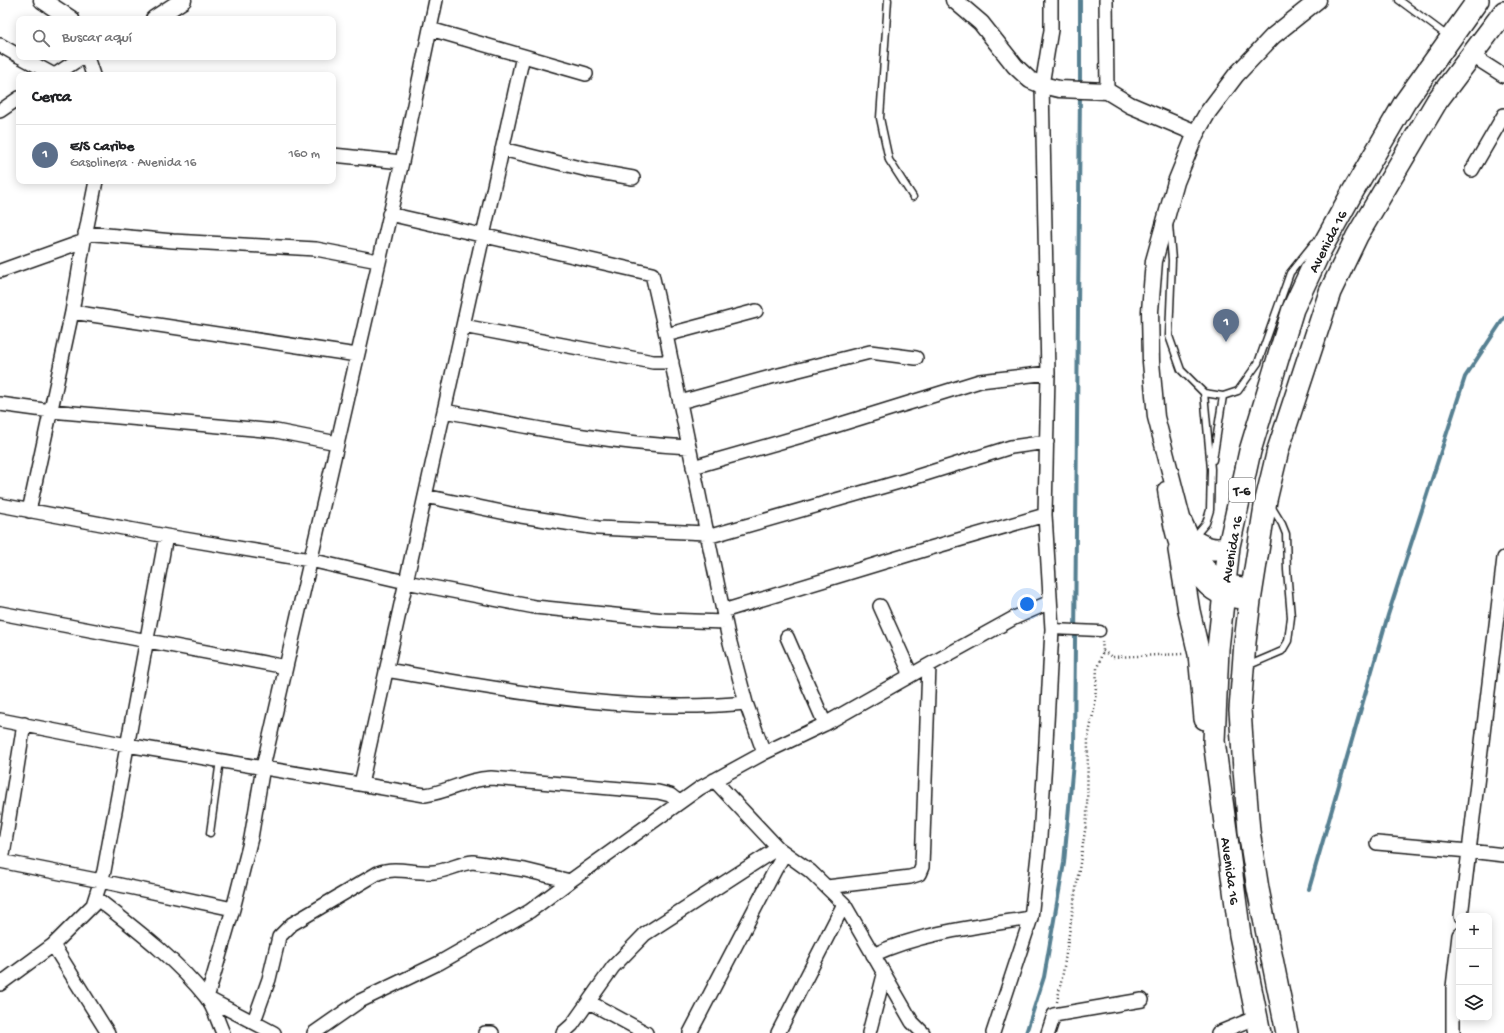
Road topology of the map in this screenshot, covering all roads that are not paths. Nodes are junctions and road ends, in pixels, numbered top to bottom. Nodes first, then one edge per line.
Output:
1 (42, 0) edge
2 (183, 0) edge
3 (436, 0) edge
4 (888, 0) edge
5 (954, 0) edge
6 (1051, 0) edge
7 (1106, 0) edge
8 (1318, 0) edge
9 (1399, 0) edge
10 (1478, 0) edge
11 (1504, 12) edge
12 (66, 16) edge
13 (159, 16) edge
14 (430, 29) junction
15 (1450, 38) junction
16 (0, 45) edge
17 (16, 54) edge
18 (1471, 55) junction
19 (523, 56) junction
20 (27, 60) edge
21 (77, 60) edge
22 (88, 60) edge
23 (49, 72) edge
24 (59, 72) edge
25 (92, 72) edge
26 (586, 74) dead end
27 (1504, 76) edge
28 (1042, 85) junction
29 (1101, 91) junction
30 (16, 100) edge
31 (0, 111) edge
32 (1504, 115) edge
33 (1196, 133) junction
34 (502, 149) junction
35 (336, 155) edge
36 (402, 162) junction
37 (1472, 170) dead end
38 (633, 178) dead end
39 (95, 184) edge
40 (913, 197) dead end
41 (1343, 209) junction
42 (389, 214) junction
43 (1168, 214) junction
44 (483, 236) junction
45 (84, 237) junction
46 (378, 261) junction
47 (0, 271) edge
48 (756, 311) dead end
49 (72, 312) junction
50 (463, 326) junction
51 (666, 335) junction
52 (357, 355) junction
53 (916, 358) dead end
54 (672, 362) junction
55 (1048, 372) junction
56 (1204, 393) junction
57 (1223, 396) junction
58 (680, 402) junction
59 (0, 404) edge
60 (51, 411) junction
61 (444, 411) junction
62 (1047, 442) junction
63 (337, 443) junction
64 (689, 447) junction
65 (693, 467) junction
66 (1211, 469) junction
67 (425, 496) junction
68 (1266, 500) junction
69 (0, 505) edge
70 (29, 511) junction
71 (1045, 515) junction
72 (707, 535) junction
73 (166, 536) junction
74 (1185, 545) junction
75 (1229, 546) junction
76 (1504, 558) edge
77 (310, 560) junction
78 (406, 582) junction
79 (1224, 590) junction
80 (1251, 594) junction
81 (1050, 602) junction
82 (880, 606) dead end
83 (0, 613) edge
84 (724, 616) junction
85 (1052, 629) junction
86 (1100, 631) road end
87 (787, 637) dead end
88 (147, 640) junction
89 (928, 665) junction
90 (286, 667) junction
91 (1244, 668) junction
92 (386, 670) junction
93 (911, 675) junction
94 (746, 703) junction
95 (0, 720) edge
96 (24, 724) junction
97 (825, 724) junction
98 (1214, 741) junction
99 (127, 745) junction
100 (764, 753) junction
101 (220, 760) junction
102 (263, 767) junction
103 (714, 780) junction
104 (361, 784) junction
105 (679, 802) junction
106 (210, 834) dead end
107 (1377, 843) dead end
108 (782, 851) junction
109 (1469, 851) junction
110 (1504, 855) edge
111 (1, 861) edge
112 (101, 881) junction
113 (570, 881) junction
114 (827, 887) junction
115 (96, 898) junction
116 (844, 904) junction
117 (233, 909) junction
118 (1461, 913) edge
119 (1031, 918) junction
120 (53, 945) junction
121 (1457, 949) edge
122 (873, 954) junction
123 (0, 970) edge
124 (13, 975) junction
125 (884, 975) junction
126 (0, 984) edge
127 (207, 998) junction
128 (1142, 1000) dead end
129 (589, 1002) junction
130 (254, 1021) junction
131 (1258, 1025) edge
132 (108, 1033) edge
133 (223, 1033) edge
134 (274, 1033) edge
135 (314, 1033) edge
136 (485, 1033) edge
137 (492, 1033) edge
138 (563, 1033) edge
139 (646, 1033) edge
140 (690, 1033) edge
141 (778, 1033) edge
142 (869, 1033) edge
143 (923, 1033) edge
144 (993, 1033) edge
145 (1048, 1033) edge
146 (1218, 1033) edge
147 (1286, 1033) edge
148 (1453, 1033) edge

1 - 12 street
2 - 13 street
3 - 14 street
4 - 40 lane
5 - 28 street
6 - 28 street
7 - 29 street
8 - 33 street
9 - 15 lane
10 - 15 highway, Avenida 16 / T-6
11 - 18 highway, Avenida 16 / T-6
14 - 19 street
14 - 36 street
15 - 41 highway, Avenida 16 / T-6
16 - 17 street
18 - 27 street
18 - 68 highway, Avenida 16 / T-6
19 - 26 street
19 - 34 street
20 - 23 street
21 - 24 street
22 - 25 street
28 - 29 street
28 - 55 street
29 - 33 street
30 - 31 street
32 - 37 street
33 - 43 street
34 - 38 street
34 - 44 street
35 - 36 street
36 - 42 street
39 - 45 street
41 - 57 lane
41 - 75 highway, Avenida 16 / T-6
42 - 44 street
42 - 46 street
43 - 56 lane
43 - 74 street
44 - 50 street
44 - 51 street
45 - 46 street
45 - 47 street
45 - 49 street
46 - 52 street
48 - 51 street
49 - 52 street
49 - 60 street
50 - 54 street
50 - 61 street
51 - 54 street
52 - 63 street
53 - 58 street
54 - 58 street
55 - 62 street
55 - 65 street
56 - 57 lane
56 - 66 lane
57 - 66 lane
58 - 64 street
59 - 60 street
60 - 63 street
60 - 70 street
61 - 64 street
61 - 67 street
62 - 71 street
62 - 72 street
63 - 77 street
64 - 65 street
65 - 72 street
66 - 74 lane
67 - 72 street
67 - 78 street
68 - 80 highway, Avenida 16 / T-6
68 - 91 lane
69 - 70 street
70 - 73 street
71 - 81 street
71 - 84 street
72 - 84 street
73 - 77 street
73 - 88 street
74 - 75 highway
74 - 79 street
74 - 98 highway, T-6
75 - 79 highway, Avenida 16 / T-6
76 - 109 street
77 - 78 street
77 - 90 street
78 - 84 street
78 - 92 street
79 - 80 street
79 - 98 highway, Avenida 16 / T-6
80 - 91 highway, Avenida 16 / T-6
81 - 85 street
81 - 89 street
82 - 93 street
83 - 88 street
84 - 94 street
85 - 86 street
85 - 119 street
87 - 97 street
88 - 90 street
88 - 99 street
89 - 93 street
89 - 114 street
90 - 102 street
91 - 147 highway, Avenida 16 / T-6
92 - 94 street
92 - 104 street
93 - 97 street
94 - 100 street
95 - 96 street
96 - 99 street
96 - 111 street
97 - 100 street
98 - 131 highway, Avenida 16 / T-6
99 - 101 street
99 - 112 street
100 - 103 street
101 - 102 street
101 - 106 lane
102 - 104 street
102 - 117 street
103 - 105 street
103 - 108 street
104 - 105 street
105 - 113 street
107 - 109 street
108 - 114 street
108 - 129 street
108 - 140 street
109 - 110 street
109 - 118 street
111 - 112 street
112 - 115 street
112 - 117 street
113 - 130 street
113 - 135 street
114 - 116 street
115 - 120 street
115 - 127 street
116 - 122 street
116 - 141 street
117 - 127 street
119 - 122 street
119 - 144 street
120 - 124 street
120 - 132 street
121 - 148 street
122 - 125 street
123 - 124 street
124 - 126 street
125 - 142 street
125 - 143 street
127 - 130 street
127 - 133 street
128 - 145 street
129 - 138 street
129 - 139 street
130 - 134 street
131 - 146 street
136 - 137 street

